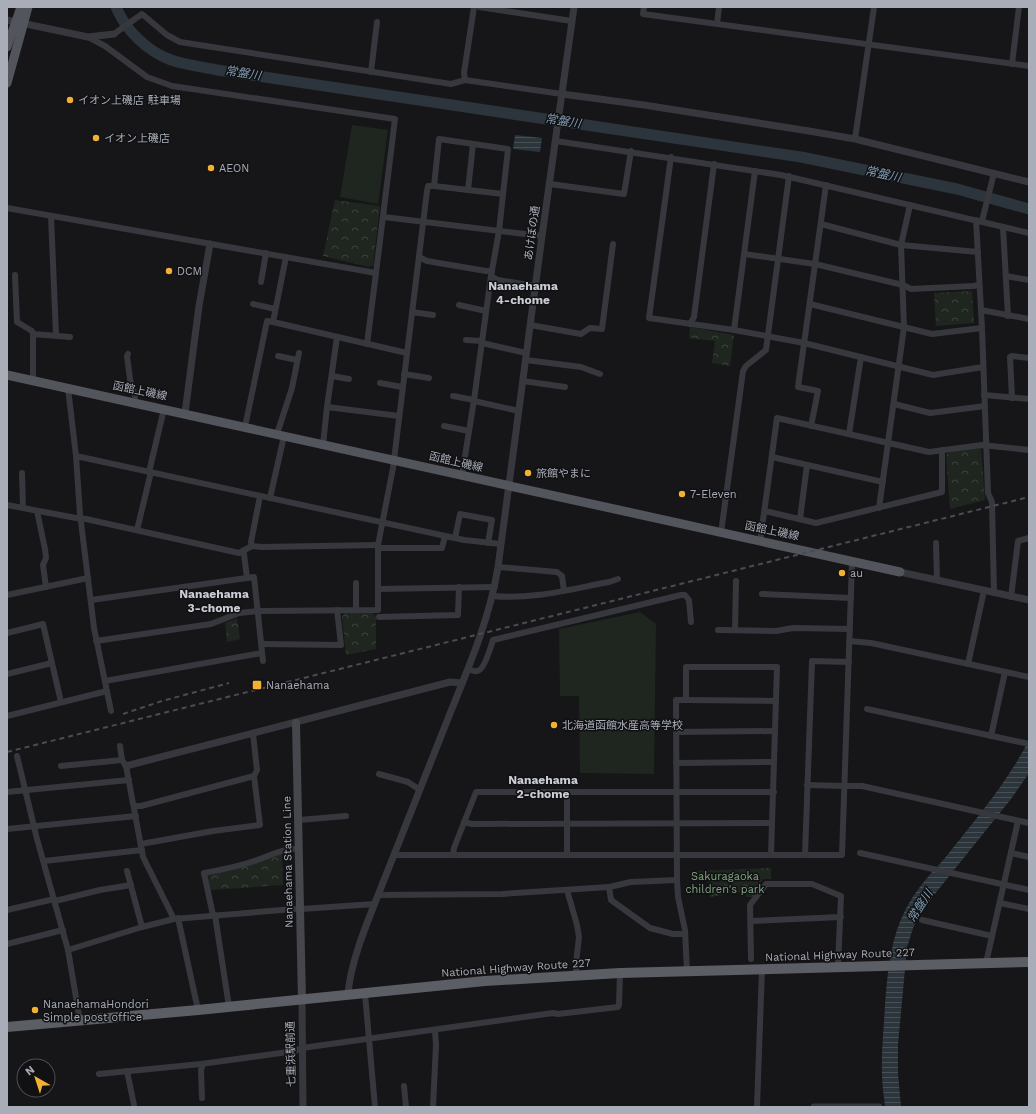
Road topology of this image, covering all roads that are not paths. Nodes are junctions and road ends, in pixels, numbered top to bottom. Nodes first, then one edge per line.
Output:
1 (21, 7) edge
2 (28, 7) edge
3 (474, 7) edge
4 (479, 7) edge
5 (574, 7) edge
6 (644, 7) edge
7 (719, 7) edge
8 (874, 7) edge
9 (1019, 7) edge
10 (516, 10) edge
11 (572, 21) junction
12 (15, 22) edge
13 (377, 22) dead end
14 (717, 24) junction
15 (114, 34) joint
16 (88, 37) junction
17 (869, 45) junction
18 (7, 47) edge
19 (1012, 64) junction
20 (1029, 66) edge
21 (371, 72) junction
22 (465, 80) junction
23 (7, 83) edge
24 (562, 94) junction
25 (556, 138) junction
26 (856, 139) junction
27 (474, 144) junction
28 (630, 151) junction
29 (670, 157) junction
30 (714, 164) junction
31 (755, 171) junction
32 (994, 173) junction
33 (789, 176) junction
34 (1029, 182) edge
35 (550, 184) junction
36 (826, 185) junction
37 (434, 186) junction
38 (468, 190) junction
39 (503, 194) junction
40 (910, 205) junction
41 (7, 208) edge
42 (51, 216) junction
43 (384, 216) junction
44 (979, 221) junction
45 (424, 222) junction
46 (821, 224) junction
47 (1003, 226) junction
48 (499, 231) junction
49 (1029, 233) edge
50 (542, 236) junction
51 (210, 244) junction
52 (613, 244) dead end
53 (901, 245) junction
54 (978, 252) junction
55 (266, 254) junction
56 (744, 254) junction
57 (286, 257) junction
58 (419, 257) junction
59 (778, 258) junction
60 (815, 264) junction
61 (376, 274) junction
62 (491, 274) junction
63 (15, 275) dead end
64 (1006, 276) junction
65 (1029, 280) edge
66 (260, 282) dead end
67 (903, 285) junction
68 (979, 285) junction
69 (535, 286) junction
70 (253, 304) dead end
71 (810, 304) junction
72 (459, 305) dead end
73 (276, 309) junction
74 (981, 310) junction
75 (486, 311) junction
76 (412, 312) junction
77 (433, 315) dead end
78 (1008, 316) junction
79 (1029, 319) edge
80 (273, 322) junction
81 (690, 324) junction
82 (530, 325) junction
83 (904, 327) junction
84 (982, 328) junction
85 (734, 330) junction
86 (32, 334) junction
87 (56, 336) junction
88 (768, 336) junction
89 (70, 337) dead end
90 (337, 337) junction
91 (466, 340) dead end
92 (482, 342) junction
93 (804, 343) junction
94 (366, 344) junction
95 (298, 353) dead end
96 (406, 353) junction
97 (128, 354) dead end
98 (278, 356) dead end
99 (526, 356) junction
100 (861, 357) junction
101 (1029, 358) edge
102 (297, 360) junction
103 (899, 366) junction
104 (983, 367) junction
105 (404, 374) junction
106 (600, 374) dead end
107 (7, 375) edge
108 (332, 376) junction
109 (429, 378) dead end
110 (349, 379) dead end
111 (33, 381) junction
112 (523, 381) junction
113 (380, 383) dead end
114 (402, 387) junction
115 (565, 387) dead end
116 (68, 388) junction
117 (984, 395) junction
118 (452, 396) dead end
119 (135, 397) dead end
120 (1012, 398) junction
121 (1029, 399) edge
122 (474, 401) junction
123 (894, 404) junction
124 (985, 406) junction
125 (327, 408) junction
126 (164, 409) junction
127 (518, 411) junction
128 (185, 414) junction
129 (398, 416) junction
130 (246, 422) dead end
131 (444, 426) dead end
132 (811, 426) junction
133 (469, 431) junction
134 (849, 434) junction
135 (281, 435) junction
136 (888, 443) junction
137 (323, 445) junction
138 (986, 445) junction
139 (942, 450) junction
140 (1029, 450) edge
141 (76, 456) junction
142 (772, 457) junction
143 (393, 460) junction
144 (806, 465) junction
145 (150, 472) junction
146 (22, 473) dead end
147 (462, 475) junction
148 (883, 482) junction
149 (508, 485) junction
150 (260, 496) junction
151 (270, 498) junction
152 (7, 505) edge
153 (23, 508) junction
154 (879, 508) junction
155 (37, 511) junction
156 (765, 511) junction
157 (81, 519) junction
158 (800, 519) junction
159 (382, 522) junction
160 (137, 530) junction
161 (721, 533) junction
162 (445, 536) junction
163 (455, 538) junction
164 (1029, 538) edge
165 (760, 542) junction
166 (488, 543) junction
167 (936, 543) dead end
168 (500, 544) junction
169 (252, 546) junction
170 (378, 546) junction
171 (243, 551) junction
172 (852, 562) junction
173 (498, 567) junction
174 (900, 572) joint
175 (88, 578) junction
176 (248, 578) junction
177 (618, 579) dead end
178 (937, 580) junction
179 (736, 581) dead end
180 (356, 583) dead end
181 (459, 587) junction
182 (495, 587) junction
183 (46, 588) junction
184 (378, 589) junction
185 (564, 591) junction
186 (994, 593) junction
187 (762, 594) dead end
188 (7, 595) edge
189 (983, 595) dead end
190 (493, 596) junction
191 (1011, 597) junction
192 (852, 598) junction
193 (91, 600) junction
194 (1029, 600) edge
195 (337, 610) junction
196 (356, 610) junction
197 (259, 611) junction
198 (378, 617) dead end
199 (691, 622) dead end
200 (850, 629) junction
201 (718, 630) dead end
202 (735, 630) junction
203 (7, 633) edge
204 (96, 641) junction
205 (850, 641) junction
206 (262, 644) junction
207 (262, 653) junction
208 (263, 661) dead end
209 (849, 662) junction
210 (52, 663) junction
211 (968, 664) junction
212 (468, 669) junction
213 (1005, 672) junction
214 (7, 674) edge
215 (1029, 677) edge
216 (105, 681) junction
217 (462, 683) junction
218 (107, 691) junction
219 (686, 700) junction
220 (776, 701) junction
221 (61, 702) junction
222 (867, 709) dead end
223 (111, 711) dead end
224 (7, 716) edge
225 (296, 723) junction
226 (775, 731) junction
227 (676, 732) junction
228 (253, 734) junction
229 (990, 736) junction
230 (1027, 744) edge
231 (120, 746) dead end
232 (17, 756) dead end
233 (774, 762) junction
234 (124, 763) junction
235 (676, 763) junction
236 (62, 766) dead end
237 (379, 774) dead end
238 (254, 776) junction
239 (129, 780) junction
240 (807, 785) junction
241 (844, 786) junction
242 (416, 788) dead end
243 (25, 790) junction
244 (7, 792) edge
245 (567, 792) junction
246 (676, 792) junction
247 (774, 792) junction
248 (134, 806) junction
249 (136, 816) junction
250 (346, 816) dead end
251 (298, 820) junction
252 (1018, 821) junction
253 (464, 822) junction
254 (772, 823) junction
255 (1029, 823) edge
256 (567, 824) junction
257 (677, 824) junction
258 (34, 826) junction
259 (7, 828) edge
260 (141, 847) junction
261 (293, 849) dead end
262 (860, 853) dead end
263 (1011, 853) junction
264 (394, 855) junction
265 (453, 855) junction
266 (567, 855) junction
267 (677, 855) junction
268 (771, 855) junction
269 (805, 855) junction
270 (1029, 857) edge
271 (44, 861) junction
272 (127, 871) dead end
273 (677, 880) junction
274 (131, 885) junction
275 (1004, 885) junction
276 (609, 887) junction
277 (567, 890) junction
278 (1029, 890) edge
279 (378, 895) junction
280 (54, 900) junction
281 (1000, 903) junction
282 (375, 904) junction
283 (297, 909) junction
284 (1029, 909) edge
285 (7, 910) edge
286 (214, 915) junction
287 (841, 917) junction
288 (176, 918) junction
289 (922, 920) dead end
290 (751, 922) junction
291 (142, 927) junction
292 (63, 930) junction
293 (685, 934) junction
294 (992, 936) junction
295 (7, 944) edge
296 (68, 950) junction
297 (751, 959) dead end
298 (1029, 962) edge
299 (986, 963) junction
300 (838, 967) junction
301 (762, 969) junction
302 (687, 972) junction
303 (620, 973) junction
304 (576, 976) junction
305 (365, 994) junction
306 (348, 995) junction
307 (302, 1000) junction
308 (229, 1007) junction
309 (198, 1010) junction
310 (80, 1021) junction
311 (7, 1026) edge
312 (435, 1030) junction
313 (368, 1039) junction
314 (302, 1048) junction
315 (203, 1064) junction
316 (127, 1071) junction
317 (99, 1074) dead end
318 (404, 1086) dead end
319 (202, 1098) dead end
320 (134, 1106) dead end
321 (303, 1107) edge
322 (375, 1107) edge
323 (406, 1107) edge
324 (433, 1107) edge
325 (757, 1107) edge
326 (814, 1107) edge
327 (879, 1107) edge

1 - 12 main road
2 - 12 main road
3 - 22 street
4 - 10 street
5 - 11 street, あけぼの通
6 - 14 street
7 - 14 street
8 - 17 street
9 - 19 street
10 - 11 street
11 - 24 street, あけぼの通
12 - 16 street
12 - 18 main road
12 - 23 main road
13 - 21 street
14 - 17 street
15 - 16 street
15 - 21 street
16 - 43 street
17 - 19 street
17 - 26 street
19 - 20 street
21 - 22 street
22 - 24 street
24 - 25 street, あけぼの通
24 - 26 street
25 - 28 street
25 - 35 street, あけぼの通
26 - 32 street
27 - 37 street
27 - 38 street
27 - 39 street
28 - 29 street
28 - 35 street
29 - 30 street
29 - 81 street
30 - 31 street
30 - 81 street
31 - 33 street
31 - 56 street
32 - 34 street
32 - 44 street
33 - 36 street
33 - 59 street
35 - 50 street, あけぼの通
36 - 40 street
36 - 46 street
37 - 38 street
37 - 45 street
38 - 39 street
39 - 48 street
40 - 44 street
40 - 53 street
41 - 42 street
42 - 51 street
42 - 87 street
43 - 45 street
43 - 61 street
44 - 47 street
44 - 54 street
45 - 48 street
45 - 58 street
46 - 53 street
46 - 60 street
47 - 49 street
47 - 64 street
48 - 50 street
48 - 62 street
50 - 69 street, あけぼの通
51 - 55 street
51 - 128 street
52 - 82 street
53 - 54 street
53 - 67 street
54 - 68 street
55 - 57 street
55 - 66 street
56 - 59 street
56 - 85 street
57 - 61 street
57 - 73 street
58 - 62 street
58 - 76 street
59 - 60 street
59 - 88 street
60 - 67 street
60 - 71 street
61 - 94 street
62 - 69 street
62 - 75 street
63 - 86 street
64 - 65 street
64 - 78 street
67 - 68 street
67 - 83 street
68 - 74 street
69 - 82 street, あけぼの通
70 - 73 street
71 - 83 street
71 - 93 street
72 - 75 street
73 - 80 street
74 - 78 street
74 - 84 street
75 - 92 street
76 - 77 street
76 - 96 street
78 - 79 street
80 - 90 street
80 - 130 street
81 - 85 street
82 - 99 street, あけぼの通
83 - 84 street
83 - 103 street
84 - 104 street
85 - 88 street
86 - 87 street
86 - 111 street
87 - 89 street
88 - 93 street
88 - 161 street
90 - 94 street
90 - 108 street
91 - 92 street
92 - 99 street
92 - 122 street
93 - 100 street
93 - 132 street
94 - 96 street
95 - 102 street
96 - 105 street
97 - 119 street
98 - 102 street
99 - 106 street
99 - 112 street, あけぼの通
100 - 103 street
100 - 134 street
101 - 120 street
102 - 135 street
103 - 104 street
103 - 123 street
104 - 117 street
105 - 109 street
105 - 114 street
107 - 111 main road, 函館上磯線
108 - 110 street
108 - 125 street
111 - 116 main road, 函館上磯線
112 - 115 street
112 - 127 street, あけぼの通
113 - 114 street
114 - 129 street
116 - 126 main road, 函館上磯線
116 - 141 street
117 - 120 street
117 - 124 street
118 - 122 street
120 - 121 street
122 - 127 street
122 - 133 street
123 - 124 street
123 - 136 street
124 - 138 street
125 - 129 street
125 - 137 street
126 - 128 main road, 函館上磯線
126 - 145 street
127 - 149 street, あけぼの通
128 - 135 main road, 函館上磯線
129 - 143 street
131 - 133 street
132 - 134 street
132 - 142 street
133 - 147 street
134 - 136 street
135 - 137 main road, 函館上磯線
135 - 151 street
136 - 139 street
136 - 148 street
137 - 143 main road, 函館上磯線
138 - 139 street
138 - 140 street
138 - 186 street
139 - 154 street
141 - 145 street
141 - 157 street
142 - 144 street
142 - 156 street
143 - 147 main road, 函館上磯線
143 - 159 street
144 - 148 street
144 - 158 street
145 - 150 street
145 - 160 street
146 - 153 street
147 - 149 main road, 函館上磯線
148 - 154 street
149 - 161 main road, 函館上磯線
149 - 168 street, あけぼの通
150 - 151 street
150 - 169 street
151 - 159 street
152 - 153 street
153 - 155 street
154 - 158 street
155 - 157 street
155 - 183 street
156 - 158 street
156 - 165 street
157 - 160 street
157 - 175 street
159 - 162 street
159 - 170 street
160 - 171 street
161 - 165 main road, 函館上磯線
162 - 163 street
162 - 170 street
163 - 166 street
163 - 166 street
164 - 191 street
165 - 172 main road, 函館上磯線
166 - 168 street
167 - 178 street
168 - 173 street, あけぼの通
169 - 170 street
169 - 171 street
170 - 184 street
171 - 176 street
172 - 174 main road, 函館上磯線
172 - 192 street
173 - 182 street, あけぼの通
173 - 185 street
174 - 178 street
175 - 183 street
175 - 193 street
176 - 193 street
176 - 197 street
177 - 185 street
178 - 186 street
179 - 202 street
180 - 196 street
181 - 182 street
181 - 184 street
181 - 198 street
182 - 190 street, あけぼの通
183 - 188 street
184 - 196 street
185 - 190 street
186 - 191 street
187 - 192 street
189 - 211 street
190 - 212 street, あけぼの通
191 - 194 street
192 - 200 street
193 - 204 street
195 - 196 street
195 - 197 street
195 - 206 street
197 - 204 street
197 - 206 street
199 - 212 street
200 - 202 street
200 - 205 street
201 - 202 street
203 - 210 street
204 - 216 street
205 - 209 street
205 - 211 street
206 - 207 street
207 - 208 street
207 - 216 street
209 - 240 street
209 - 241 street
210 - 214 street
210 - 221 street
211 - 213 street
212 - 217 street, あけぼの通
213 - 215 street
213 - 229 street
216 - 218 street
217 - 225 street
217 - 264 street, あけぼの通
218 - 221 street
218 - 223 street
219 - 220 street
219 - 220 street
219 - 227 street
220 - 226 street
221 - 224 street
222 - 229 street
225 - 228 street
225 - 251 main road, Nanaehama Station Line
226 - 227 street
226 - 233 street
227 - 235 street
228 - 234 street
228 - 238 street
229 - 230 street
231 - 234 street
232 - 243 street
233 - 235 street
233 - 247 street
234 - 236 street
234 - 239 street
235 - 246 street
237 - 242 street
238 - 248 street
238 - 260 street
239 - 243 street
239 - 248 street
240 - 241 street
240 - 269 street
241 - 252 street
241 - 269 street
243 - 244 street
243 - 258 street
245 - 246 street
245 - 253 street
245 - 256 street
246 - 247 street
246 - 257 street
247 - 254 street
248 - 249 street
249 - 258 street
249 - 260 street
250 - 251 street
251 - 283 main road, Nanaehama Station Line
252 - 255 street
252 - 263 street
253 - 256 street
253 - 265 street
254 - 257 street
254 - 268 street
256 - 257 street
256 - 266 street
257 - 267 street
258 - 259 street
258 - 271 street
260 - 271 street
260 - 288 street
261 - 286 street
262 - 275 street
263 - 270 street
263 - 275 street
264 - 265 street
264 - 279 street, あけぼの通
265 - 266 street
266 - 267 street
267 - 268 street
267 - 273 street
268 - 269 street
271 - 280 street
272 - 274 street
273 - 276 street
273 - 293 street
274 - 280 street
274 - 291 street
275 - 278 street
275 - 281 street
276 - 277 street
276 - 293 street
277 - 279 street
277 - 304 street
279 - 282 street, あけぼの通
280 - 285 street
280 - 292 street
281 - 284 street
281 - 294 street
282 - 283 street
282 - 306 street, あけぼの通
283 - 286 street
283 - 307 main road, Nanaehama Station Line
286 - 288 street
286 - 308 street
287 - 290 street
287 - 290 street
287 - 300 street
288 - 291 street
288 - 309 street
289 - 294 street
290 - 297 street
291 - 296 street
292 - 295 street
292 - 296 street
293 - 302 street
294 - 299 street
296 - 310 street
298 - 299 highway, National Highway Route 227
299 - 300 highway, National Highway Route 227
300 - 301 highway, National Highway Route 227
301 - 302 highway, National Highway Route 227
301 - 325 street
302 - 303 highway, National Highway Route 227
303 - 304 highway, National Highway Route 227
303 - 312 street
304 - 305 highway, National Highway Route 227
305 - 306 highway, National Highway Route 227
305 - 313 street
306 - 307 highway, National Highway Route 227
307 - 308 highway, National Highway Route 227
307 - 314 street, 七重浜駅前通
308 - 309 highway, National Highway Route 227
309 - 310 highway, National Highway Route 227
310 - 311 highway, National Highway Route 227
312 - 313 street
312 - 324 street
313 - 314 street
313 - 322 street
314 - 315 street
314 - 321 street, 七重浜駅前通
315 - 316 street
315 - 319 street
316 - 317 street
316 - 320 street
318 - 323 street
326 - 327 street

